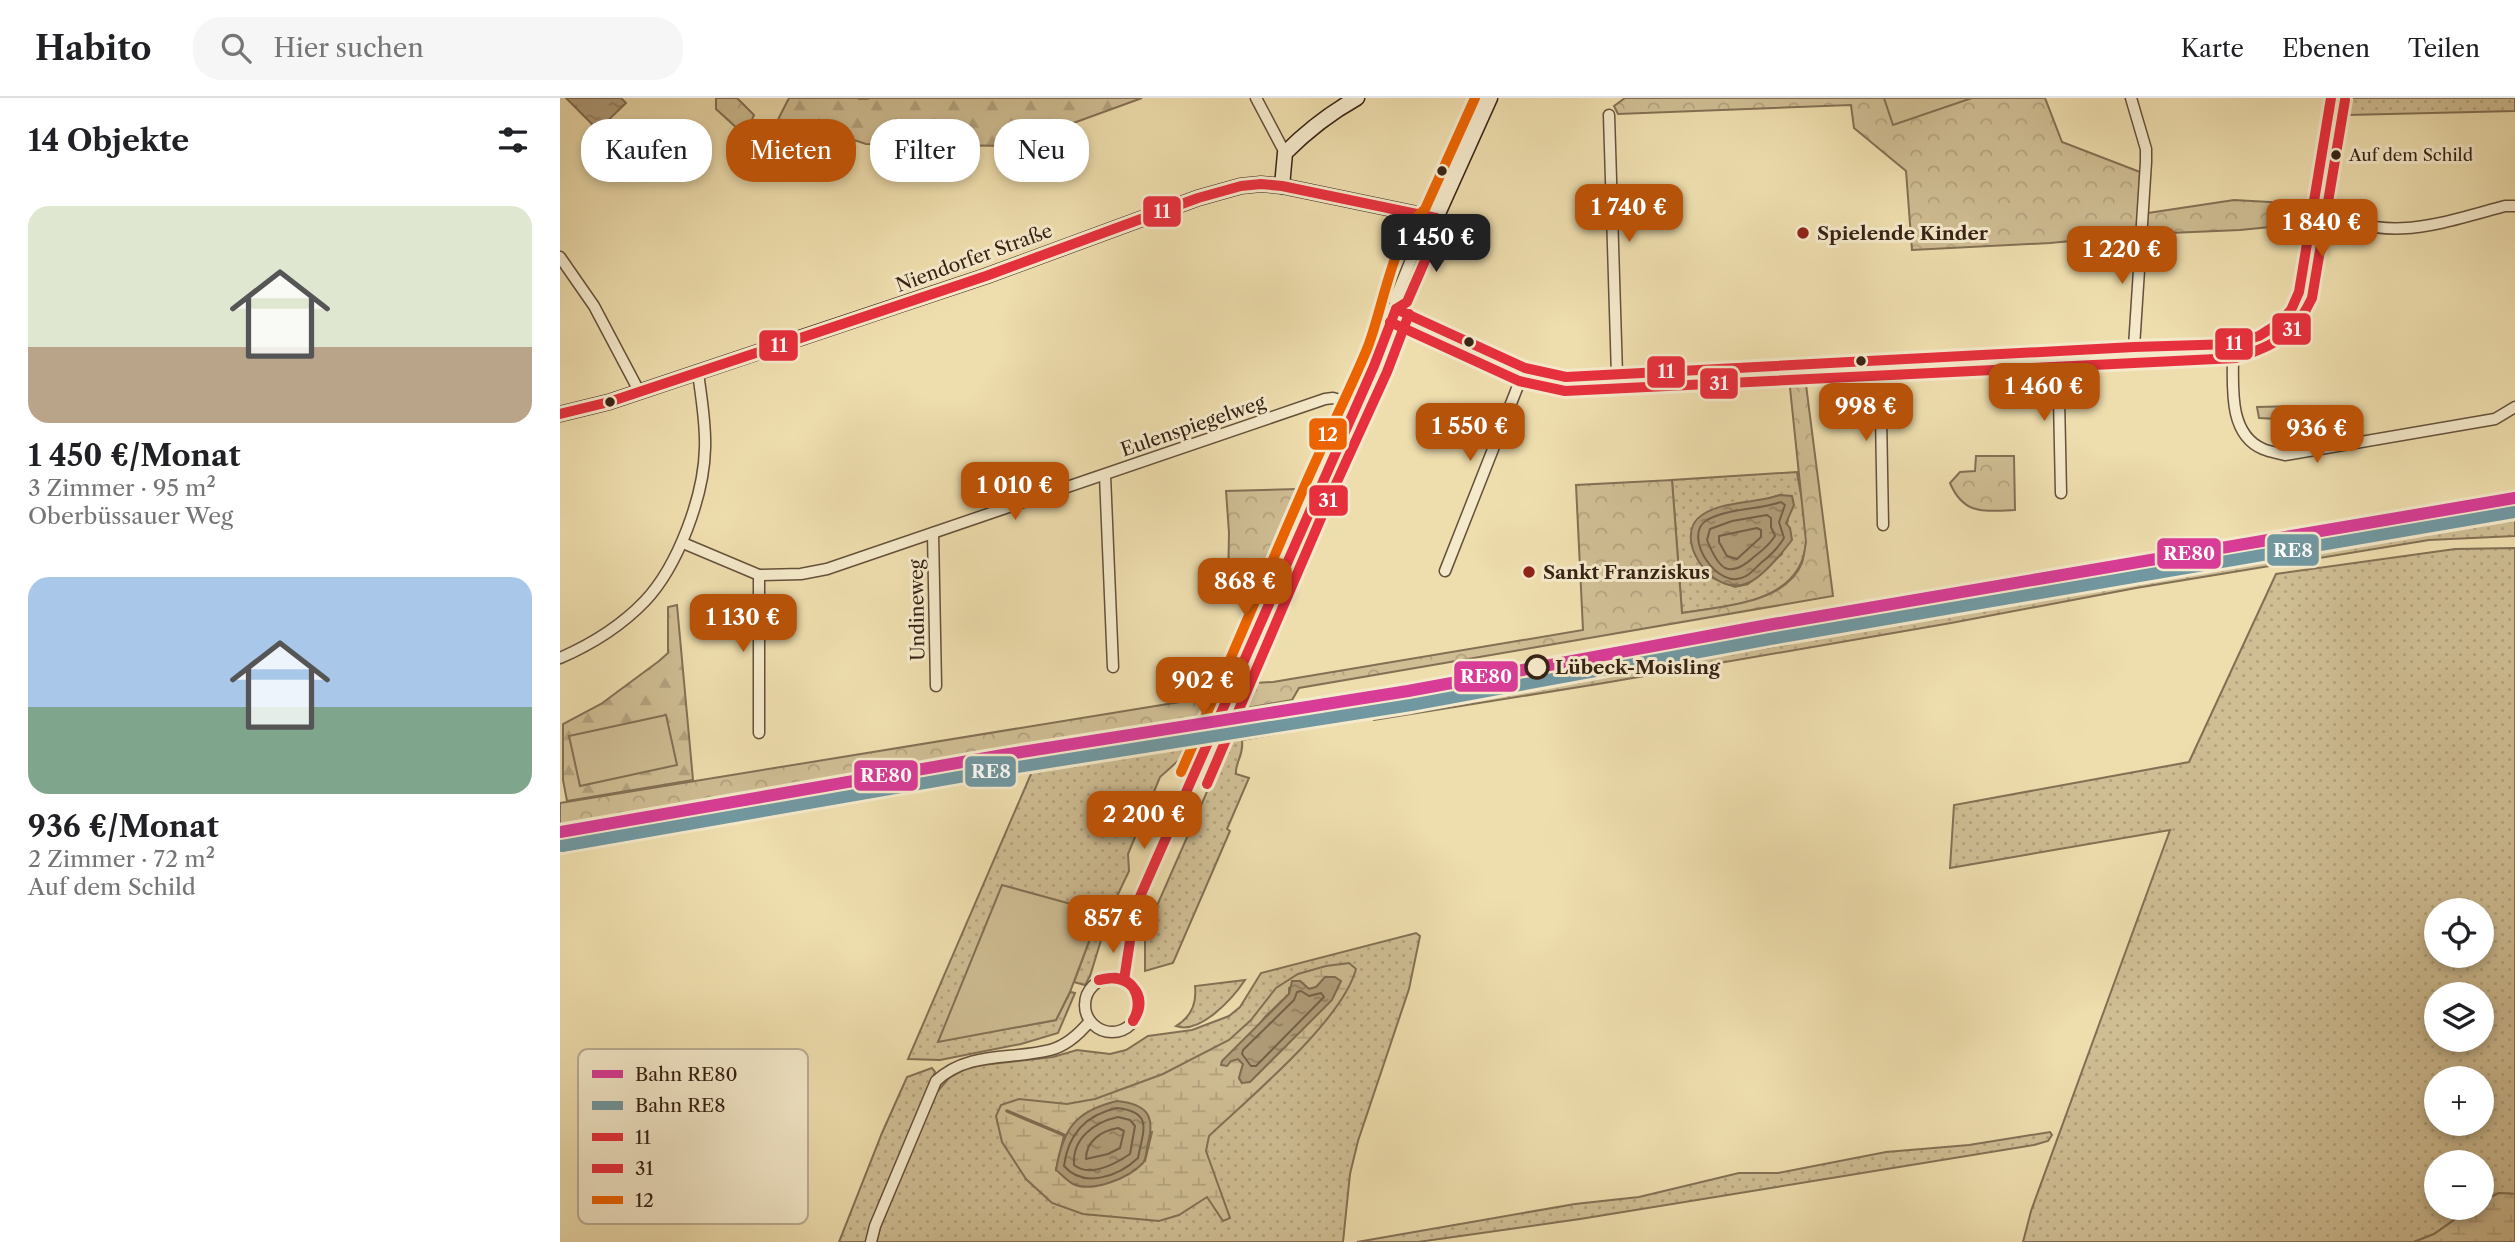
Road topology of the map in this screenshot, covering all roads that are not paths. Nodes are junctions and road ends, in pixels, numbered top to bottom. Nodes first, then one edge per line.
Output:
1 (1256, 98) edge
2 (1357, 98) edge
3 (1490, 98) edge
4 (2131, 98) edge
5 (2331, 98) edge
6 (1609, 115) dead end
7 (1284, 153) junction
8 (1282, 186) junction
9 (2515, 206) edge
10 (2314, 209) junction
11 (1436, 218) junction
12 (560, 257) edge
13 (1396, 309) junction
14 (2233, 344) junction
15 (2134, 347) junction
16 (2058, 352) junction
17 (1880, 361) junction
18 (1525, 368) junction
19 (698, 373) junction
20 (1617, 375) junction
21 (639, 391) junction
22 (1356, 405) junction
23 (2515, 407) edge
24 (560, 414) edge
25 (1105, 475) junction
26 (2061, 494) dead end
27 (1883, 525) dead end
28 (933, 533) junction
29 (683, 543) junction
30 (1445, 571) dead end
31 (759, 575) junction
32 (560, 658) edge
33 (1113, 667) dead end
34 (936, 686) dead end
35 (759, 733) dead end
36 (1124, 980) junction
37 (1090, 1021) junction
38 (871, 1242) edge

1 - 7 street
2 - 7 main road
3 - 11 main road
4 - 15 street
5 - 10 street
6 - 20 street
7 - 8 main road
8 - 11 main road, Niendorfer Straße
8 - 19 main road, Niendorfer Straße
9 - 10 street
10 - 14 street
11 - 13 street
12 - 21 street
13 - 18 street
13 - 22 street
14 - 15 street
14 - 23 street
15 - 16 street
16 - 17 street
16 - 26 street
17 - 20 street
17 - 27 street
18 - 20 street
18 - 30 street
19 - 21 main road, Niendorfer Straße
19 - 29 street
21 - 24 main road, Niendorfer Straße
22 - 25 street, Eulenspiegelweg
22 - 36 street
25 - 28 street, Eulenspiegelweg
25 - 33 street
28 - 31 street, Eulenspiegelweg
28 - 34 street, Undineweg
29 - 31 street, Eulenspiegelweg
29 - 32 street
31 - 35 street
36 - 37 street
36 - 37 street
37 - 38 street

